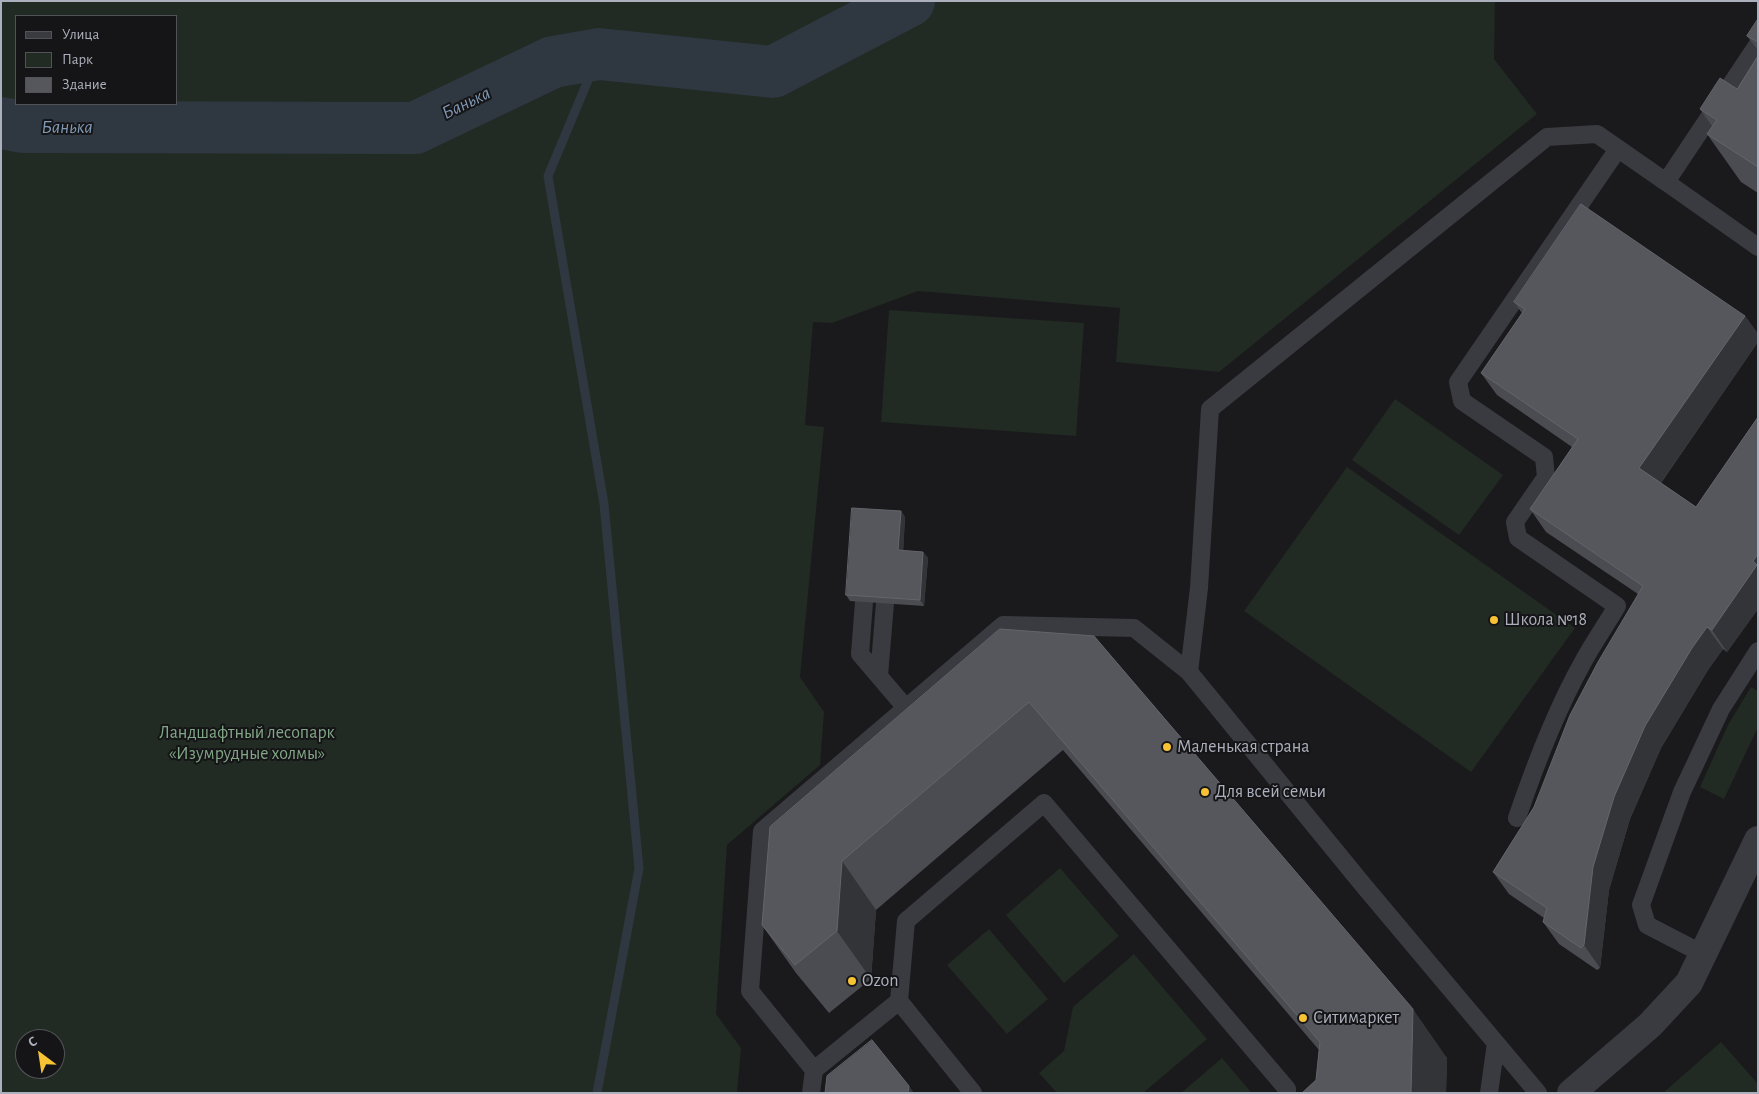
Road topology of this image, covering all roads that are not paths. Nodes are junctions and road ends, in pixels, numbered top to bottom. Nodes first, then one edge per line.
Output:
1 (1758, 44) edge
2 (1618, 148) junction
3 (1666, 182) junction
4 (1758, 247) edge
5 (864, 602) edge
6 (885, 603) edge
7 (1758, 651) edge
8 (1189, 672) junction
9 (879, 676) junction
10 (906, 708) junction
11 (1517, 818) dead end
12 (1758, 840) edge
13 (1703, 954) junction
14 (899, 1001) junction
15 (1496, 1043) junction
16 (814, 1070) junction
17 (811, 1093) edge
18 (973, 1093) edge
19 (1287, 1093) edge
20 (1489, 1093) edge
21 (1538, 1093) edge
22 (1571, 1093) edge

1 - 3 lane
2 - 3 lane
2 - 8 lane
2 - 11 lane
3 - 4 lane
5 - 9 lane
6 - 9 lane
7 - 13 lane
8 - 10 lane
8 - 15 lane
9 - 10 lane
10 - 16 lane
12 - 13 street
13 - 22 street
14 - 16 lane
14 - 18 lane
14 - 19 lane
15 - 20 lane
15 - 21 lane
16 - 17 lane

